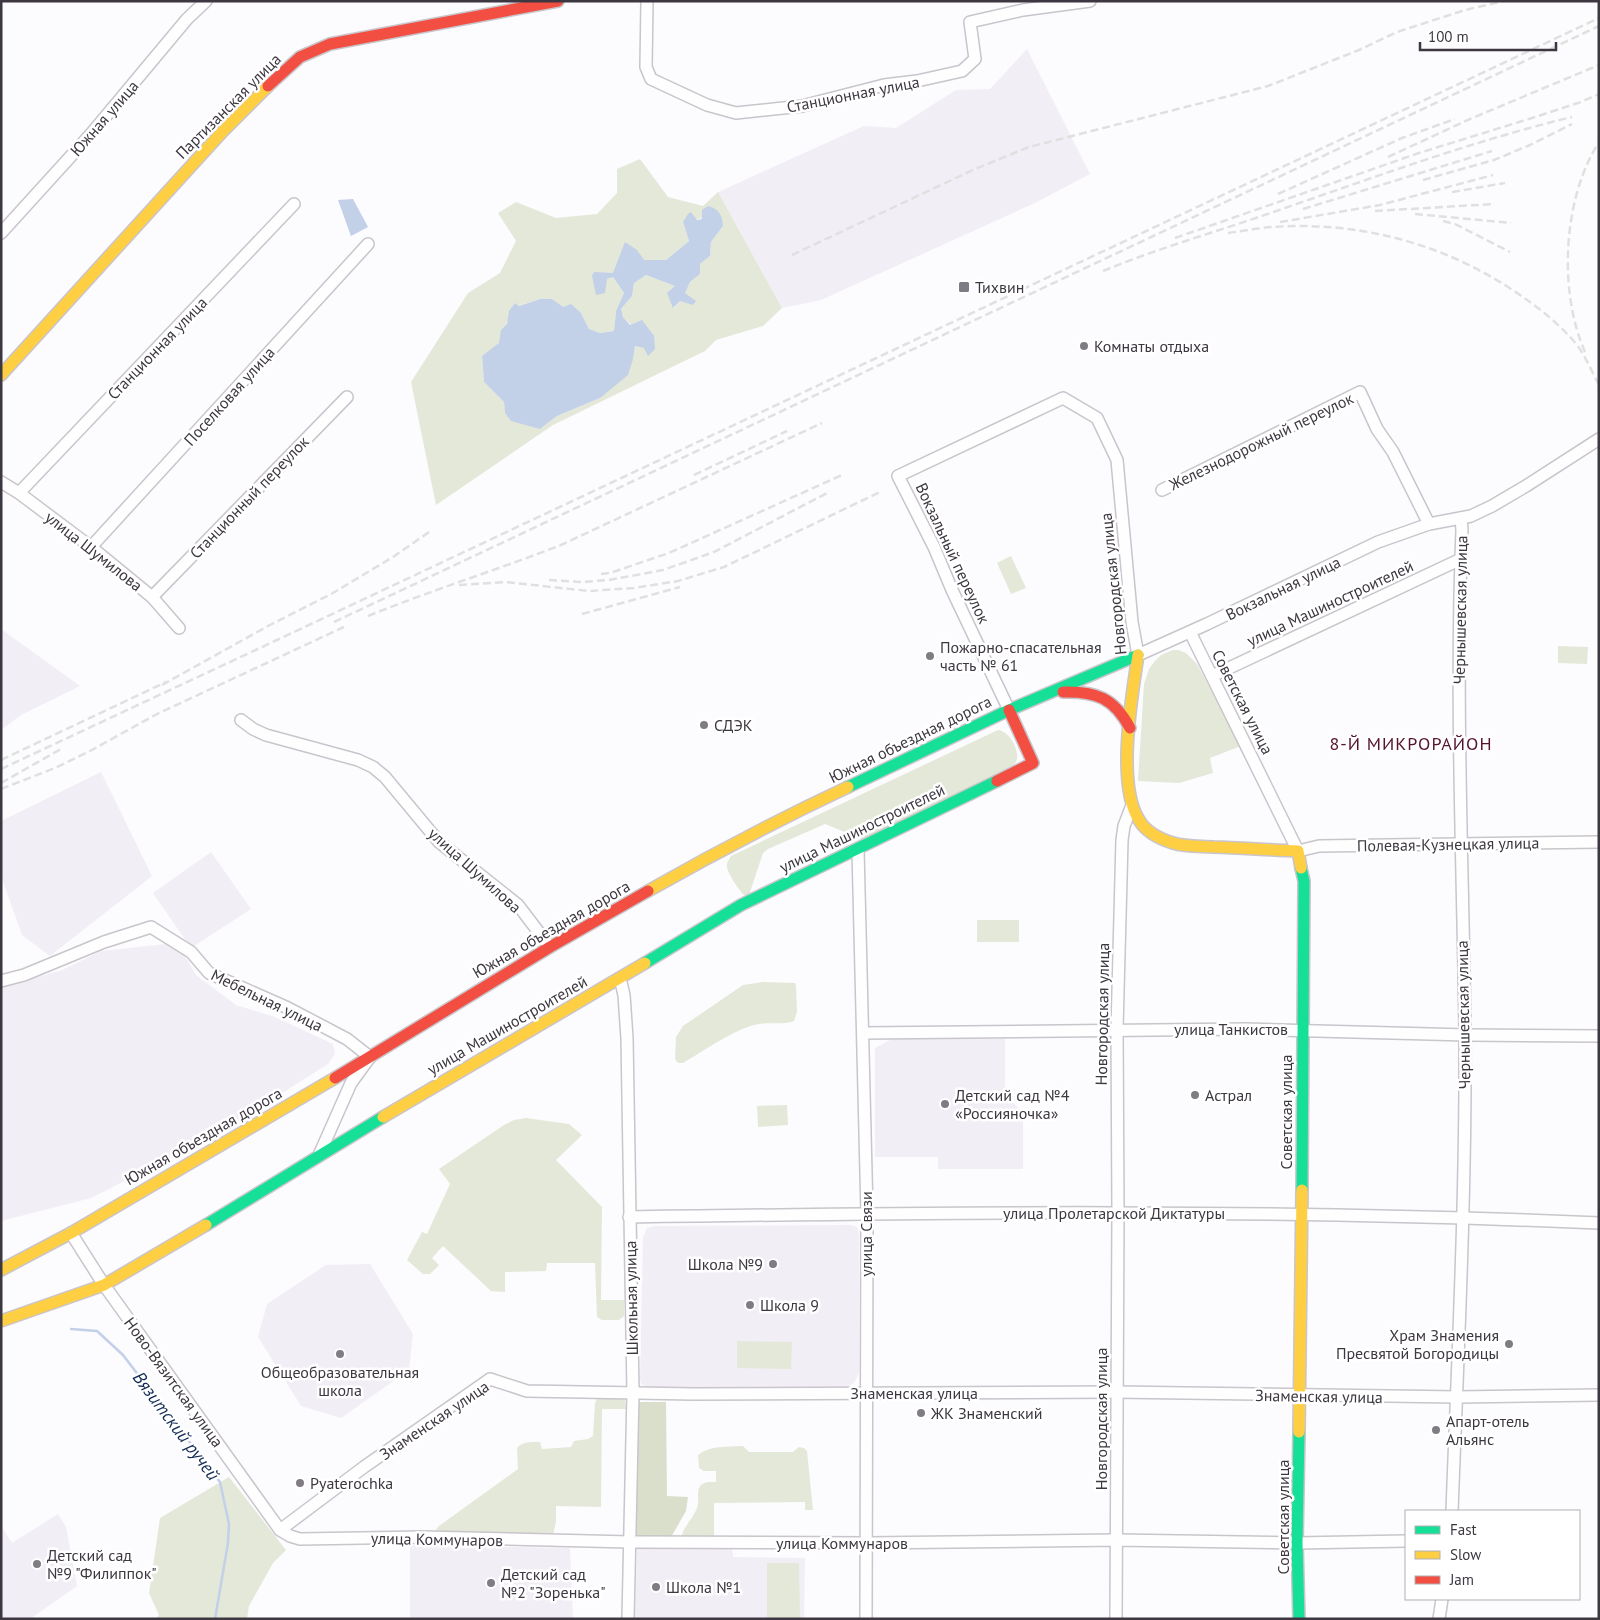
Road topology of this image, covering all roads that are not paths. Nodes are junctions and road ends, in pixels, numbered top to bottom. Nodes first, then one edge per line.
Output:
1 (206, 1) edge
2 (558, 1) edge
3 (647, 1) edge
4 (1090, 1) edge
5 (294, 204) dead end
6 (1, 233) edge
7 (368, 244) dead end
8 (1, 375) edge
9 (347, 397) dead end
10 (1097, 418) joint
11 (1599, 439) edge
12 (1, 482) edge
13 (1162, 490) dead end
14 (19, 493) junction
15 (1461, 518) junction
16 (1429, 524) junction
17 (91, 547) junction
18 (1461, 559) junction
19 (152, 597) junction
20 (179, 628) dead end
21 (1190, 632) junction
22 (1138, 654) junction
23 (1212, 676) junction
24 (1052, 693) junction
25 (1009, 710) junction
26 (241, 720) dead end
27 (1130, 728) junction
28 (1033, 764) joint
29 (1132, 805) junction
30 (1599, 842) edge
31 (1461, 843) junction
32 (858, 850) junction
33 (1298, 851) junction
34 (550, 947) junction
35 (620, 978) junction
36 (1, 982) edge
37 (1117, 1029) junction
38 (1303, 1030) junction
39 (864, 1033) junction
40 (1465, 1035) junction
41 (1599, 1036) edge
42 (370, 1057) junction
43 (320, 1154) junction
44 (867, 1213) junction
45 (1118, 1213) junction
46 (1302, 1214) junction
47 (1463, 1217) junction
48 (629, 1218) junction
49 (1599, 1223) edge
50 (71, 1233) junction
51 (1, 1270) edge
52 (104, 1285) junction
53 (1, 1321) edge
54 (633, 1392) junction
55 (1116, 1392) junction
56 (866, 1393) junction
57 (1599, 1395) edge
58 (1300, 1396) junction
59 (1457, 1397) junction
60 (1452, 1510) edge
61 (280, 1530) junction
62 (1117, 1540) junction
63 (1405, 1540) edge
64 (630, 1542) junction
65 (867, 1543) junction
66 (1297, 1543) junction
67 (1442, 1600) edge
68 (628, 1619) edge
69 (866, 1619) edge
70 (1116, 1619) edge
71 (1299, 1619) edge
72 (1438, 1619) edge

1 - 6 street, Южная улица
2 - 8 main road, Партизанская улица
3 - 4 street, Станционная улица
5 - 14 street, Станционная улица
7 - 17 street, Поселковая улица
9 - 19 street, Станционный переулок
10 - 22 street, Новгородская улица
10 - 25 street, Вокзальный переулок
11 - 15 street, Вокзальная улица
12 - 14 street, улица Шумилова
13 - 16 street, Железнодорожный переулок
14 - 17 street, улица Шумилова
15 - 16 street, Вокзальная улица
15 - 18 street, Чернышевская улица
16 - 21 street, Вокзальная улица
17 - 19 street, улица Шумилова
18 - 23 street, улица Машиностроителей
18 - 31 street, Чернышевская улица
19 - 20 street, улица Шумилова
21 - 22 street, Вокзальная улица
21 - 23 street, Советская улица
22 - 24 main road, Южная объездная дорога
22 - 27 main road, Новгородская улица
23 - 33 street, Советская улица
24 - 25 main road, Южная объездная дорога
24 - 27 main road
25 - 28 main road, Вокзальный переулок
25 - 34 main road, Южная объездная дорога
26 - 34 street, улица Шумилова
27 - 29 main road, Новгородская улица
28 - 32 main road, улица Машиностроителей
29 - 33 main road
29 - 37 street, Новгородская улица
30 - 31 street, Полевая-Кузнецкая улица
31 - 33 street, Полевая-Кузнецкая улица
31 - 40 street, Чернышевская улица
32 - 35 main road, улица Машиностроителей
32 - 39 street, улица Связи
33 - 38 main road, Советская улица
34 - 42 main road, Южная объездная дорога
35 - 43 main road, улица Машиностроителей
35 - 48 street, Школьная улица
36 - 42 street, Мебельная улица
37 - 38 street, улица Танкистов
37 - 39 street, улица Танкистов
37 - 45 street, Новгородская улица
38 - 40 street, улица Танкистов
38 - 46 main road, Советская улица
39 - 44 street, улица Связи
40 - 41 street, улица Танкистов
40 - 47 street, Чернышевская улица
42 - 43 street
42 - 50 main road, Южная объездная дорога
43 - 52 main road, улица Машиностроителей
44 - 45 street, улица Пролетарской Диктатуры
44 - 48 street, улица Пролетарской Диктатуры
44 - 56 street, улица Связи
45 - 46 street, улица Пролетарской Диктатуры
45 - 55 street, Новгородская улица
46 - 47 street, улица Пролетарской Диктатуры
46 - 58 main road, Советская улица
47 - 49 street, улица Пролетарской Диктатуры
47 - 59 street, Чернышевская улица
48 - 54 street, Школьная улица
50 - 51 main road, Южная объездная дорога
50 - 52 street, Ново-Вязитская улица
52 - 53 main road, улица Машиностроителей
52 - 61 street, Ново-Вязитская улица
54 - 56 street, Знаменская улица
54 - 61 street, Знаменская улица
54 - 64 street, Школьная улица
55 - 56 street, Знаменская улица
55 - 58 street, Знаменская улица
55 - 62 street, Новгородская улица
56 - 65 street, улица Связи
57 - 59 street, Знаменская улица
58 - 59 street, Знаменская улица
58 - 66 main road, Советская улица
59 - 60 street, Чернышевская улица
61 - 64 street, улица Коммунаров
62 - 65 street, улица Коммунаров
62 - 66 street, улица Коммунаров
62 - 70 street, Новгородская улица
63 - 66 street, улица Коммунаров
64 - 65 street, улица Коммунаров
64 - 68 street, Школьная улица
65 - 69 street, улица Связи
66 - 71 main road, Советская улица
67 - 72 street

